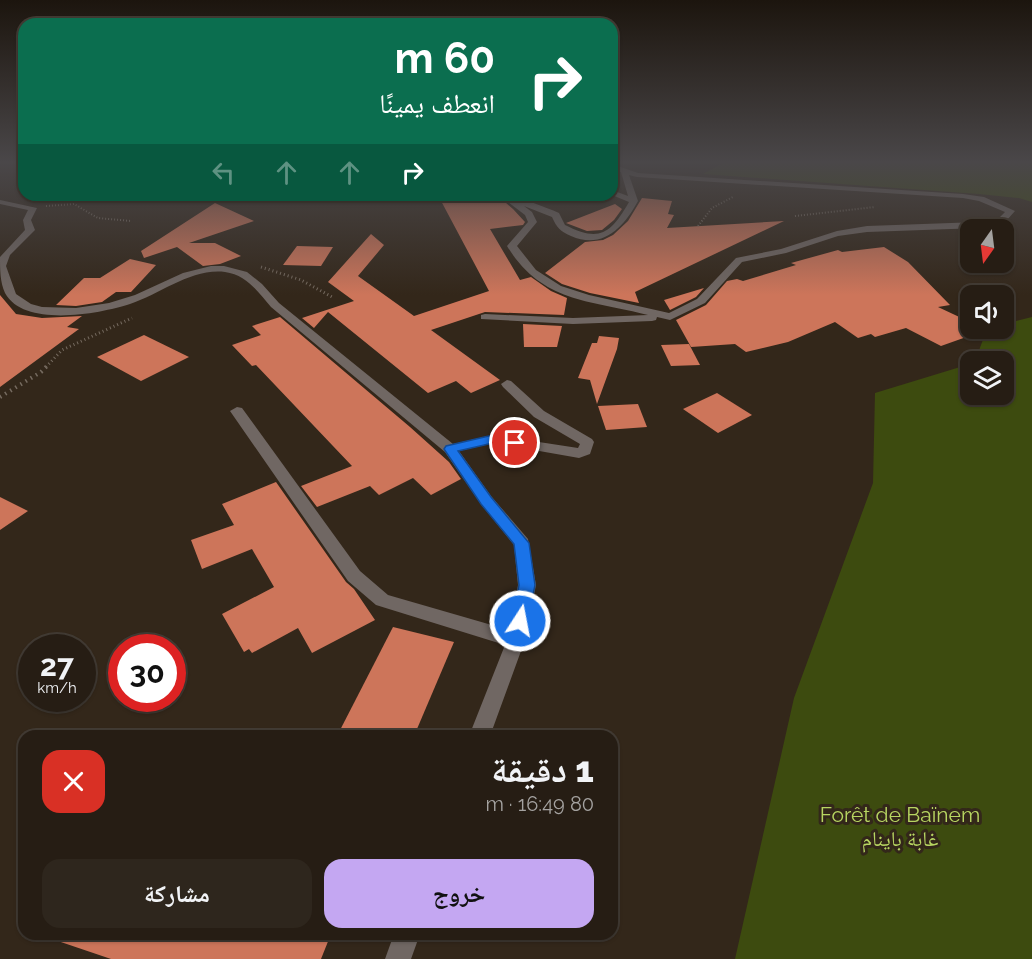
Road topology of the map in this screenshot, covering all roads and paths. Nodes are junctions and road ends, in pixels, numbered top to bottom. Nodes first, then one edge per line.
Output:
1 (21, 206) edge
2 (45, 206) edge
3 (77, 206) edge
4 (519, 206) edge
5 (533, 206) edge
6 (631, 206) edge
7 (715, 206) edge
8 (998, 206) edge
9 (876, 207) dead end
10 (33, 208) junction
11 (795, 216) dead end
12 (131, 221) dead end
13 (698, 226) dead end
14 (485, 316) dead end
15 (670, 317) junction
16 (134, 318) dead end
17 (507, 384) dead end
18 (0, 397) edge
19 (237, 411) dead end
20 (450, 449) junction
21 (516, 640) junction
22 (482, 730) edge
23 (405, 940) edge
24 (398, 959) edge

1 - 10 street
2 - 10 path
3 - 12 path
4 - 15 street
5 - 6 street
7 - 13 path
8 - 15 street
9 - 11 path
10 - 20 street
14 - 15 street
16 - 18 path
17 - 20 street
19 - 21 street
20 - 21 street
21 - 22 street
23 - 24 street

